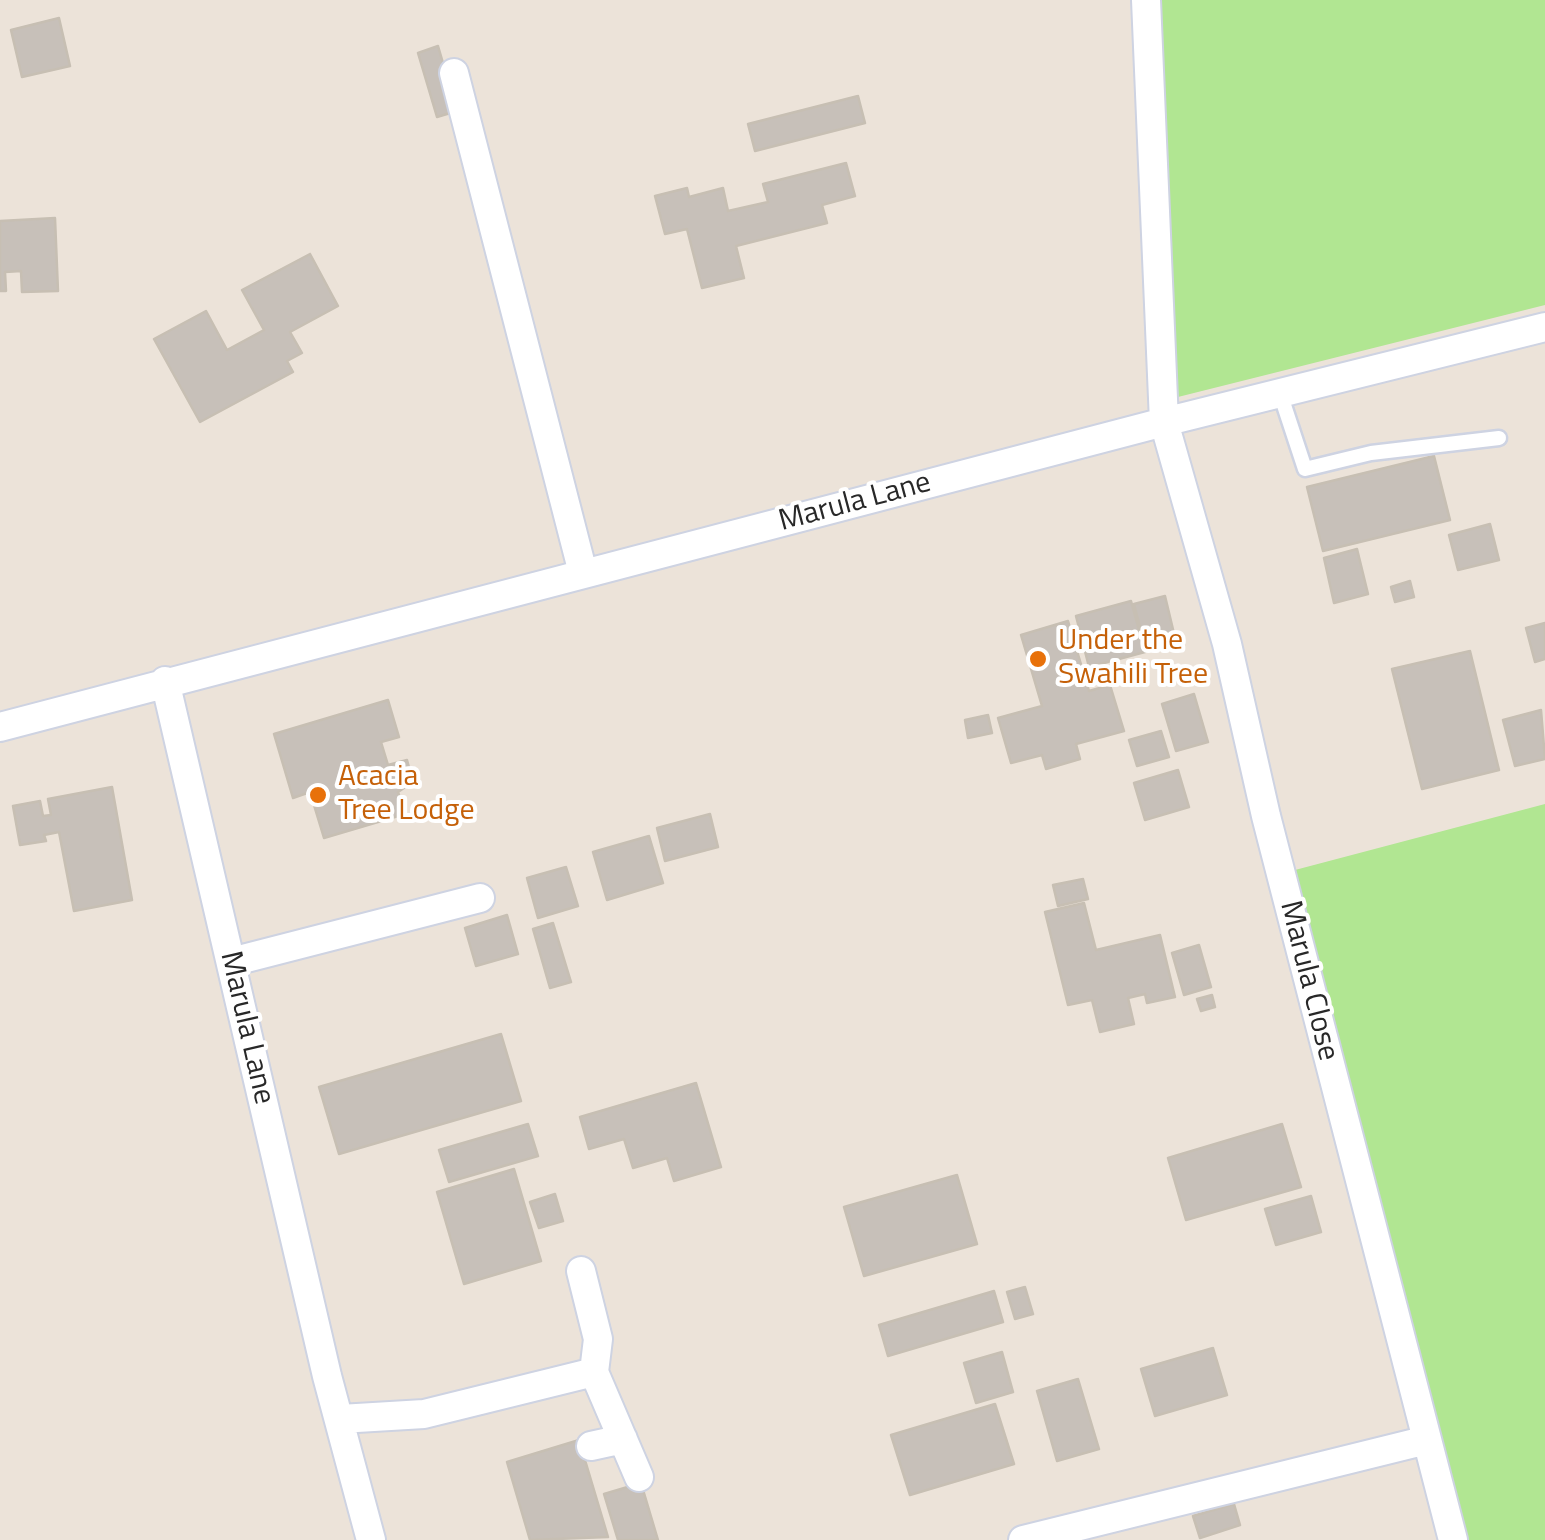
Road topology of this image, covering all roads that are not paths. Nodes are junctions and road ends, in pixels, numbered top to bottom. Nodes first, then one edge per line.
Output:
1 (1146, 0) edge
2 (454, 73) dead end
3 (1545, 327) edge
4 (1280, 393) junction
5 (1164, 422) junction
6 (1499, 438) dead end
7 (583, 573) junction
8 (165, 681) junction
9 (0, 727) edge
10 (480, 898) dead end
11 (231, 962) junction
12 (581, 1270) dead end
13 (594, 1372) junction
14 (340, 1419) junction
15 (623, 1439) junction
16 (1426, 1440) junction
17 (591, 1446) dead end
18 (640, 1476) dead end
19 (370, 1540) edge
20 (1023, 1540) edge
21 (1453, 1540) edge

1 - 5 street, Marula Close
2 - 7 street
3 - 4 street, Marula Lane
4 - 5 street, Marula Lane
4 - 6 lane
5 - 7 street, Marula Lane
5 - 16 street, Marula Close
7 - 8 street, Marula Lane
8 - 9 street, Marula Lane
8 - 11 street, Marula Lane
10 - 11 street
11 - 14 street, Marula Lane
12 - 13 street
13 - 14 street
13 - 15 street
14 - 19 street, Marula Lane
15 - 17 street
15 - 18 street
16 - 20 street
16 - 21 street, Marula Close

